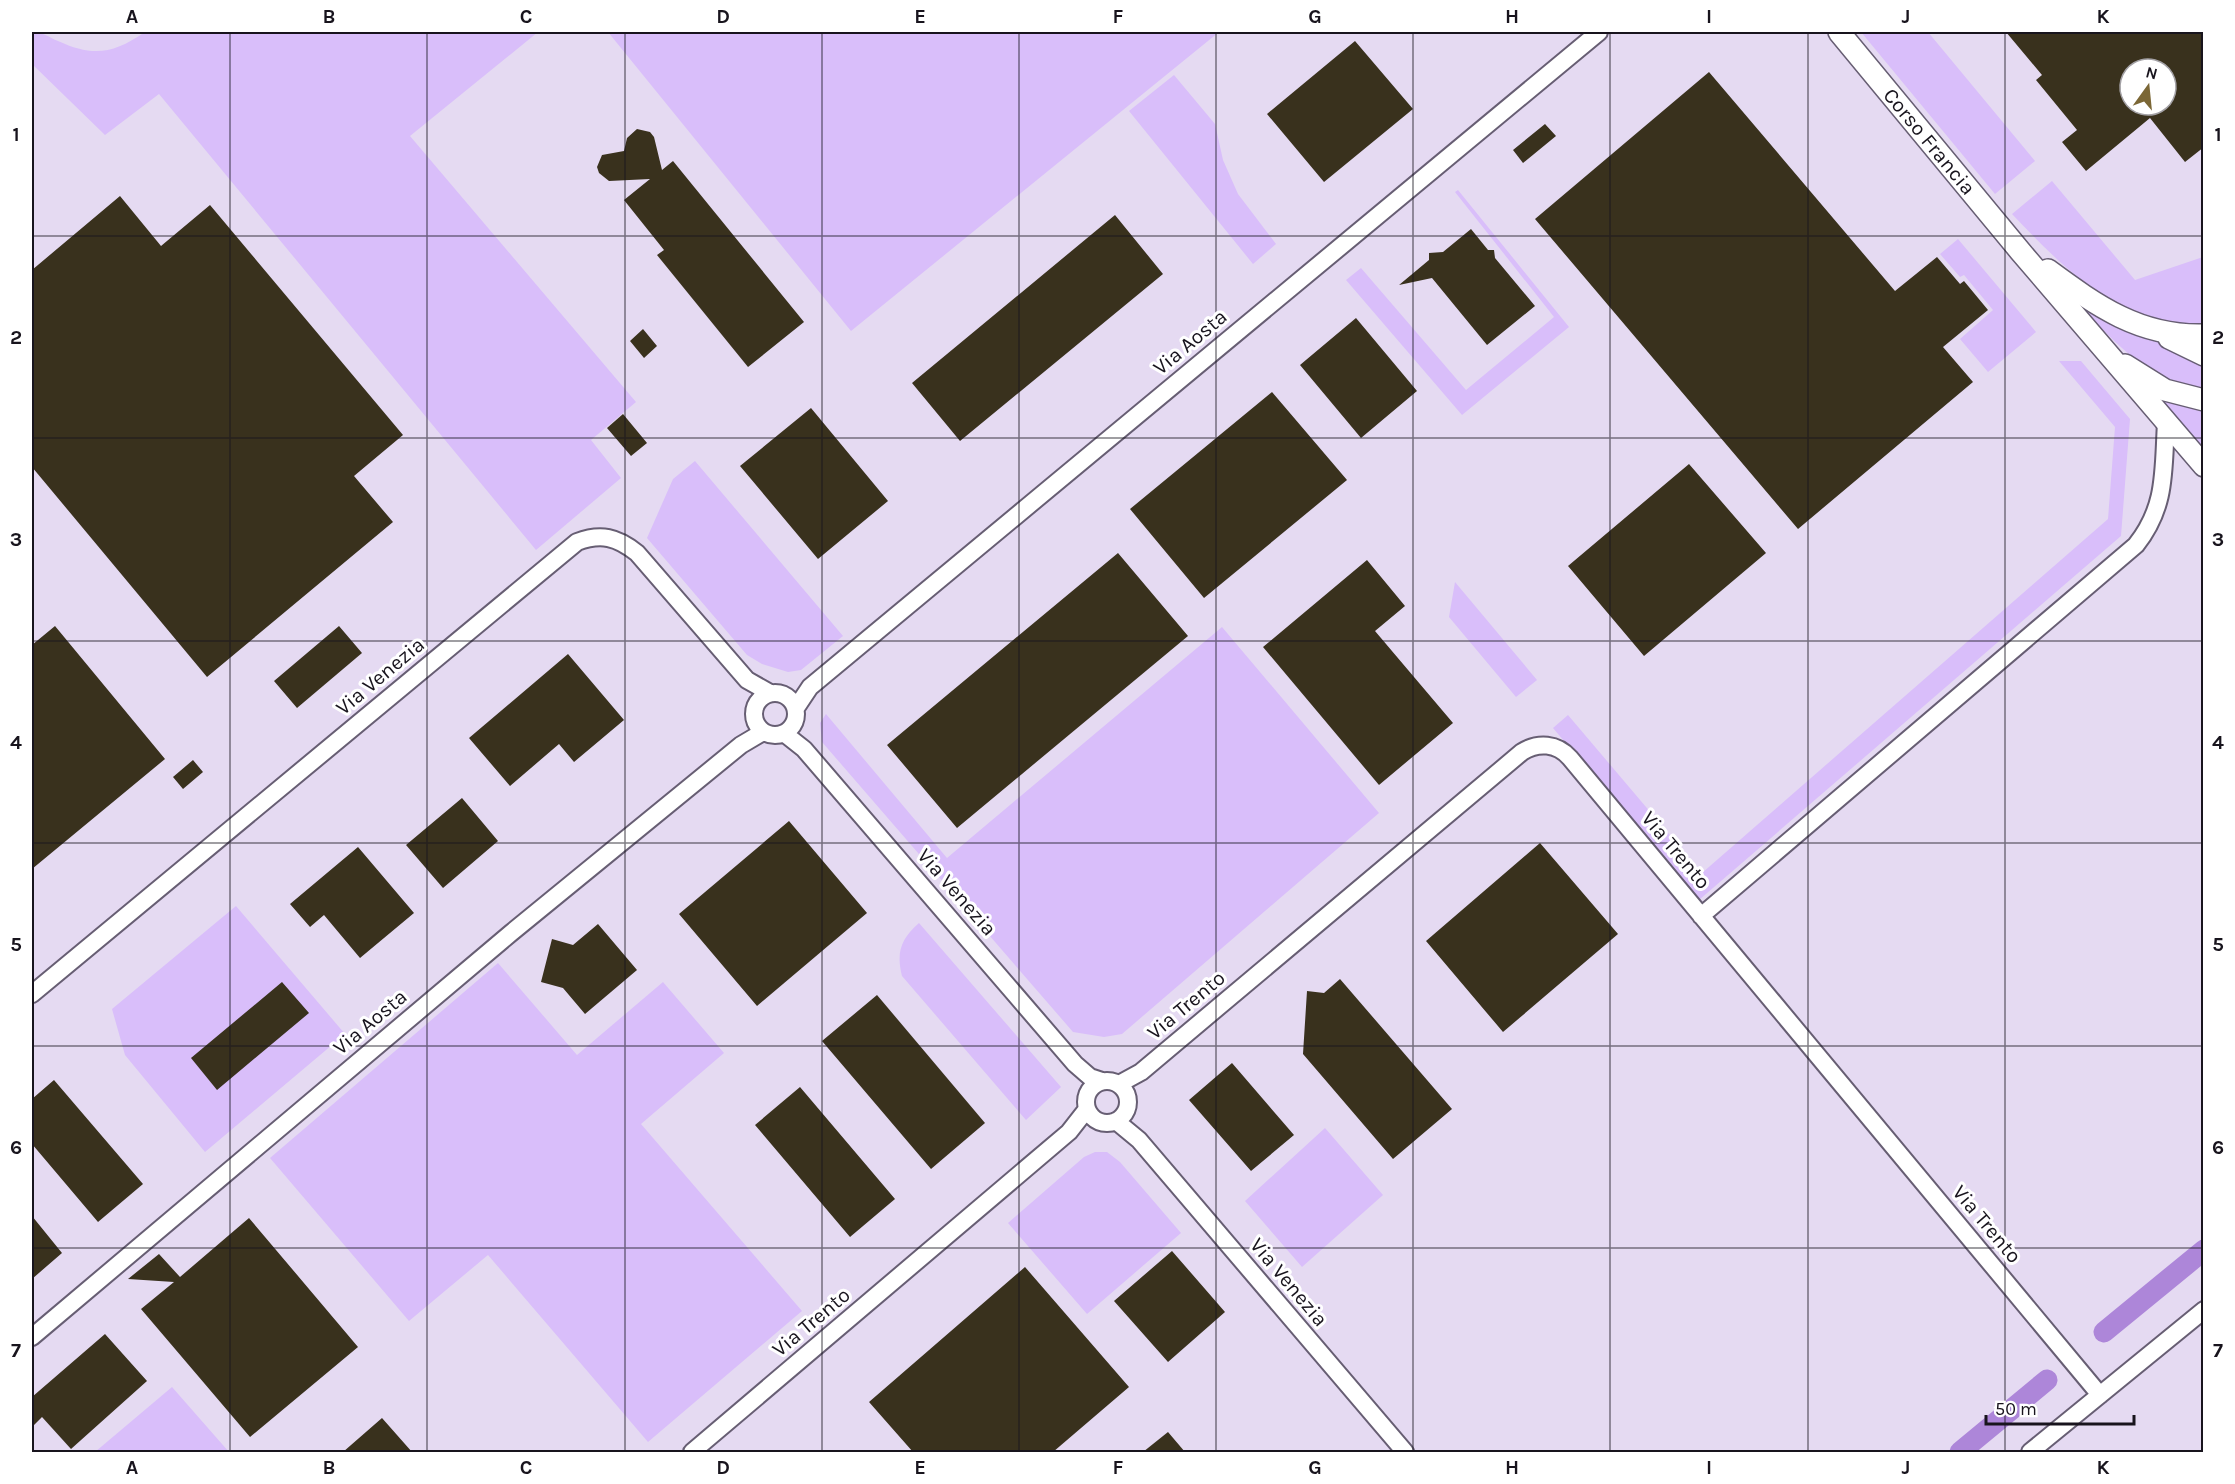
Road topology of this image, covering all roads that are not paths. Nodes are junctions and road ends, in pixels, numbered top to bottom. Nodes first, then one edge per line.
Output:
1 (1599, 32) edge
2 (1839, 32) edge
3 (2020, 251) junction
4 (2152, 331) junction
5 (2204, 334) edge
6 (2109, 355) junction
7 (2204, 355) edge
8 (2204, 400) edge
9 (2166, 423) junction
10 (2204, 466) edge
11 (747, 680) junction
12 (770, 693) junction
13 (756, 704) junction
14 (791, 715) junction
15 (759, 727) junction
16 (1701, 916) junction
17 (32, 994) edge
18 (1075, 1064) junction
19 (1102, 1081) junction
20 (1088, 1092) junction
21 (1122, 1103) junction
22 (1091, 1115) junction
23 (2204, 1310) edge
24 (32, 1337) edge
25 (2100, 1395) junction
26 (692, 1452) edge
27 (1405, 1452) edge
28 (2030, 1452) edge

1 - 14 street, Via Aosta
2 - 3 street, Corso Francia
3 - 4 street, Corso Francia
3 - 6 street, Corso Francia
4 - 5 street, Corso Francia
4 - 7 street, Corso Francia
6 - 8 street, Corso Francia
6 - 9 street, Corso Francia
9 - 10 street, Corso Francia
9 - 16 street
11 - 12 street, Via Venezia
11 - 13 street, Via Venezia
11 - 17 street, Via Venezia
12 - 13 street
12 - 14 street
13 - 15 street, Via Aosta
14 - 15 street
14 - 18 street, Via Venezia
15 - 24 street, Via Aosta
16 - 21 street, Via Trento
16 - 25 street, Via Trento
18 - 19 street, Via Venezia
18 - 20 street, Via Venezia
19 - 20 street
19 - 21 street
20 - 22 street
21 - 22 street, Via Trento
21 - 27 street, Via Venezia
22 - 26 street, Via Trento
23 - 25 street
25 - 28 street

